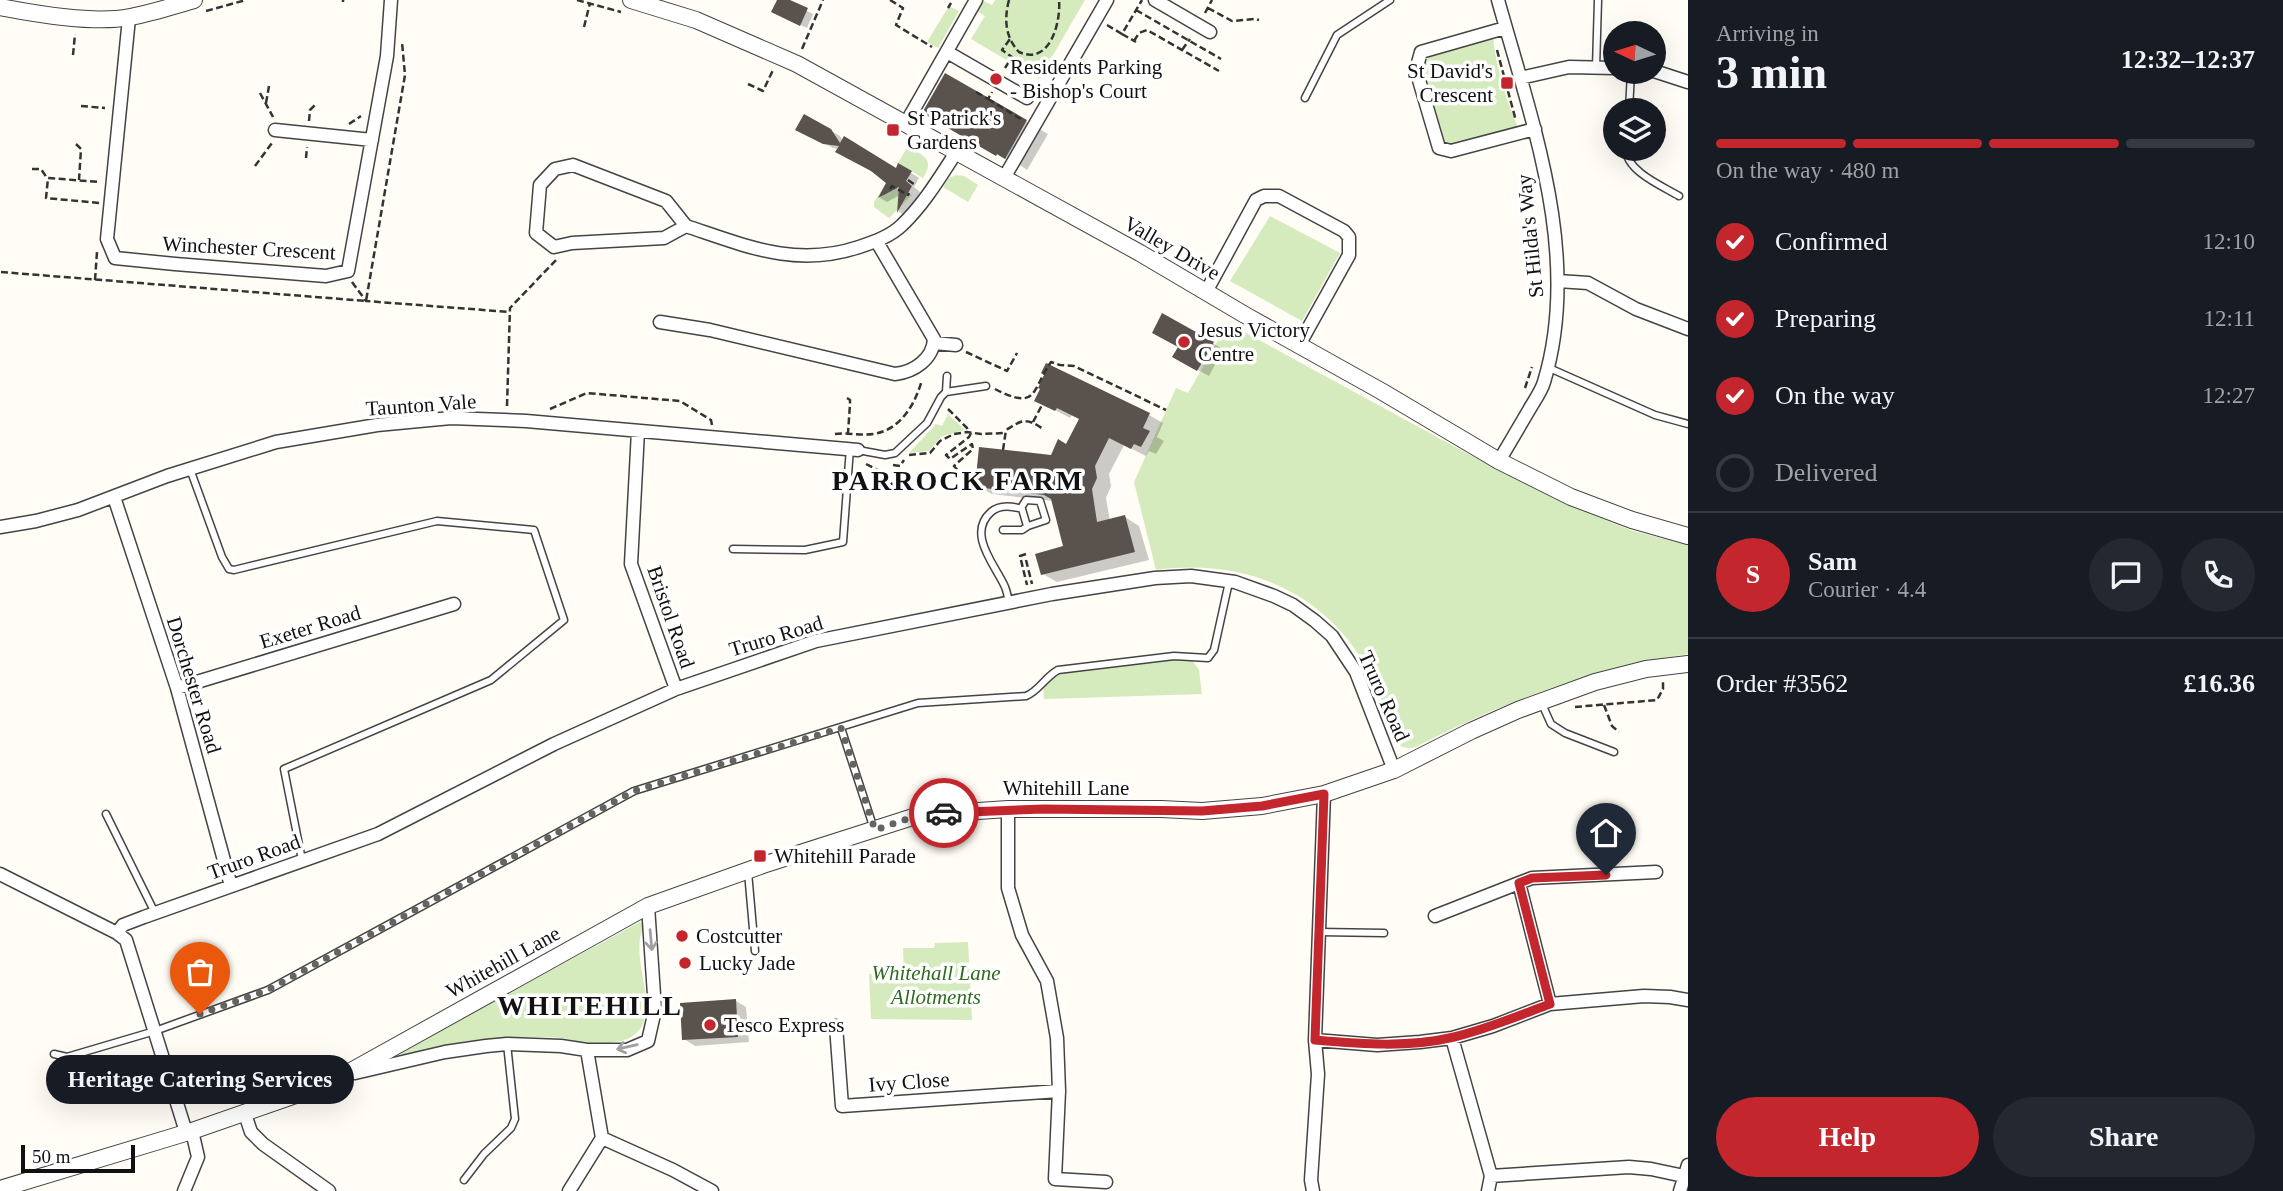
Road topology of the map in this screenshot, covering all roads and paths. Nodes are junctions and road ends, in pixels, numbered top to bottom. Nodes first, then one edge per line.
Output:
1 (391, 0) edge
2 (577, 0) edge
3 (822, 0) edge
4 (890, 0) edge
5 (976, 0) edge
6 (1009, 0) edge
7 (1057, 0) edge
8 (1107, 0) edge
9 (1142, 0) edge
10 (1155, 0) edge
11 (1212, 0) edge
12 (1390, 0) edge
13 (1498, 0) edge
14 (1598, 0) edge
15 (189, 1) edge
16 (590, 3) junction
17 (951, 3) dead end
18 (626, 6) edge
19 (0, 7) edge
20 (948, 8) dead end
21 (1208, 8) junction
22 (1136, 10) junction
23 (1205, 13) dead end
24 (129, 18) junction
25 (1096, 19) junction
26 (1259, 20) dead end
27 (584, 27) dead end
28 (76, 28) dead end
29 (1500, 29) junction
30 (1210, 32) dead end
31 (1122, 34) junction
32 (1010, 39) junction
33 (1190, 40) junction
34 (402, 42) dead end
35 (794, 50) dead end
36 (942, 50) junction
37 (1182, 50) junction
38 (73, 55) dead end
39 (1011, 58) dead end
40 (1221, 59) dead end
41 (766, 67) dead end
42 (1596, 68) junction
43 (1603, 68) edge
44 (1219, 72) dead end
45 (1666, 75) edge
46 (1520, 78) junction
47 (1688, 82) edge
48 (748, 84) dead end
49 (269, 86) dead end
50 (260, 93) dead end
51 (1027, 98) dead end
52 (1305, 98) dead end
53 (988, 99) dead end
54 (267, 103) junction
55 (315, 105) dead end
56 (80, 106) dead end
57 (109, 108) dead end
58 (309, 121) dead end
59 (906, 123) junction
60 (1034, 126) junction
61 (275, 130) junction
62 (1529, 131) junction
63 (372, 140) junction
64 (76, 144) dead end
65 (307, 146) dead end
66 (957, 151) junction
67 (306, 158) dead end
68 (1630, 161) edge
69 (255, 166) dead end
70 (32, 169) dead end
71 (47, 178) junction
72 (1004, 178) junction
73 (79, 180) junction
74 (908, 180) dead end
75 (103, 182) dead end
76 (915, 185) dead end
77 (890, 189) dead end
78 (909, 193) dead end
79 (1679, 196) dead end
80 (102, 203) dead end
81 (686, 226) junction
82 (877, 242) junction
83 (572, 243) junction
84 (1, 272) edge
85 (1558, 281) junction
86 (232, 286) dead end
87 (355, 286) dead end
88 (232, 291) junction
89 (1206, 292) junction
90 (366, 301) junction
91 (510, 313) junction
92 (660, 322) dead end
93 (1688, 329) edge
94 (934, 343) junction
95 (1298, 345) junction
96 (958, 347) joint
97 (1017, 353) dead end
98 (926, 360) junction
99 (1534, 360) dead end
100 (1547, 367) junction
101 (947, 376) dead end
102 (986, 386) joint
103 (946, 392) junction
104 (1521, 397) dead end
105 (847, 398) dead end
106 (1042, 405) dead end
107 (946, 407) dead end
108 (1166, 410) dead end
109 (550, 411) dead end
110 (507, 420) junction
111 (1033, 422) junction
112 (1688, 424) edge
113 (712, 425) dead end
114 (1043, 429) dead end
115 (638, 431) junction
116 (857, 432) dead end
117 (848, 433) dead end
118 (970, 433) junction
119 (1004, 433) junction
120 (1003, 450) dead end
121 (857, 453) junction
122 (1499, 461) junction
123 (190, 469) junction
124 (893, 485) dead end
125 (976, 485) dead end
126 (114, 497) junction
127 (1021, 508) junction
128 (1027, 526) junction
129 (0, 527) edge
130 (1003, 530) dead end
131 (1688, 536) edge
132 (733, 549) dead end
133 (1026, 554) dead end
134 (1026, 559) dead end
135 (1229, 580) junction
136 (1021, 585) dead end
137 (1027, 588) junction
138 (1009, 603) junction
139 (454, 604) dead end
140 (1688, 664) edge
141 (1660, 667) junction
142 (177, 688) junction
143 (676, 689) junction
144 (1564, 694) junction
145 (1541, 702) junction
146 (1604, 705) junction
147 (841, 728) junction
148 (1619, 732) dead end
149 (1614, 752) dead end
150 (1394, 770) junction
151 (1324, 794) junction
152 (1008, 809) junction
153 (106, 814) dead end
154 (875, 830) junction
155 (302, 860) junction
156 (748, 870) junction
157 (1656, 872) dead end
158 (0, 874) edge
159 (1519, 883) junction
160 (231, 886) junction
161 (648, 906) junction
162 (155, 913) junction
163 (1435, 916) dead end
164 (1319, 932) junction
165 (117, 933) junction
166 (1384, 933) dead end
167 (754, 951) dead end
168 (1688, 1000) edge
169 (1550, 1004) junction
170 (836, 1026) dead end
171 (155, 1031) junction
172 (1452, 1038) junction
173 (1315, 1040) junction
174 (508, 1044) junction
175 (587, 1050) junction
176 (54, 1054) dead end
177 (342, 1076) junction
178 (1059, 1091) junction
179 (244, 1114) junction
180 (189, 1132) junction
181 (602, 1138) junction
182 (1687, 1173) edge
183 (1491, 1176) junction
184 (464, 1180) dead end
185 (1106, 1182) dead end
186 (0, 1189) edge
187 (184, 1191) edge
188 (329, 1191) edge
189 (569, 1191) edge
190 (712, 1191) edge
191 (1313, 1191) edge
192 (1488, 1191) edge
193 (1680, 1191) edge

1 - 63 street, Winchester Crescent
2 - 16 path
3 - 35 path
4 - 36 path
5 - 36 street
6 - 32 path
7 - 32 path
8 - 25 street
9 - 22 path
10 - 30 street
11 - 21 path
12 - 52 lane
13 - 29 street, St Hilda's Way
14 - 42 lane
15 - 24 street
16 - 18 path
16 - 27 path
17 - 20 path
18 - 59 street, Valley Drive
19 - 24 street
21 - 23 path
21 - 26 path
22 - 31 path
22 - 33 path
24 - 63 street, Winchester Crescent
25 - 31 path
25 - 60 street
28 - 38 path
29 - 46 street, St Hilda's Way
29 - 62 path
29 - 62 street
31 - 37 path
32 - 39 path
33 - 37 path
33 - 40 path
34 - 90 path
36 - 51 street
36 - 59 street
37 - 44 path
41 - 48 path
42 - 43 street
42 - 46 street
45 - 47 street
46 - 62 street, St Hilda's Way
49 - 54 path
50 - 54 path
53 - 60 path
54 - 61 path
55 - 58 path
56 - 57 path
59 - 66 street, Valley Drive
60 - 72 street
61 - 63 street
61 - 69 path
62 - 85 street, St Hilda's Way
64 - 73 path
65 - 67 path
66 - 72 street, Valley Drive
66 - 82 street
68 - 79 lane
70 - 71 path
71 - 73 path
71 - 80 path
72 - 89 street, Valley Drive
73 - 75 path
74 - 76 path
77 - 78 path
81 - 82 street
81 - 83 street
81 - 83 street
82 - 94 street
83 - 91 path
84 - 88 path
85 - 93 street
85 - 100 street, St Hilda's Way
86 - 88 path
87 - 90 path
88 - 90 path
89 - 95 street, Valley Drive
89 - 95 street
90 - 91 path
91 - 110 path
92 - 98 street
94 - 96 street
94 - 98 street
95 - 122 street, Valley Drive
96 - 97 path
98 - 116 path
99 - 104 path
100 - 112 lane
100 - 122 street, St Hilda's Way
101 - 103 lane
102 - 103 lane
102 - 108 path
103 - 121 lane
105 - 117 path
106 - 111 path
107 - 118 path
109 - 113 path
110 - 115 street, Taunton Vale
110 - 123 street, Taunton Vale
111 - 114 path
111 - 119 path
115 - 121 street, Taunton Vale
115 - 143 street, Bristol Road
118 - 119 path
118 - 121 path
118 - 125 path
119 - 120 path
121 - 124 path
121 - 132 lane
122 - 131 street, Valley Drive
123 - 126 street, Taunton Vale
123 - 155 lane
126 - 129 street, Taunton Vale
126 - 142 street, Dorchester Road
127 - 128 lane
127 - 128 lane
127 - 138 lane
128 - 130 lane
133 - 137 path
134 - 137 path
135 - 138 street, Truro Road
135 - 147 lane
135 - 150 street, Truro Road
136 - 137 path
138 - 143 street, Truro Road
139 - 142 street, Exeter Road
140 - 141 street, Whitehill Lane
141 - 144 street, Whitehill Lane
141 - 146 path
142 - 160 street, Dorchester Road
143 - 155 street, Truro Road
144 - 145 street, Whitehill Lane
144 - 146 path
145 - 149 lane
145 - 150 street, Whitehill Lane
146 - 148 path
147 - 154 lane
147 - 171 lane
150 - 151 street, Whitehill Lane
151 - 152 street, Whitehill Lane
151 - 164 street
152 - 154 street, Whitehill Lane
152 - 178 street
153 - 162 lane
154 - 156 street, Whitehill Lane
155 - 160 street, Truro Road
156 - 161 street, Whitehill Lane
156 - 167 lane
157 - 159 street
158 - 165 street
159 - 163 street
159 - 169 street
160 - 162 street, Truro Road
161 -> 175 street
161 - 177 street, Whitehill Lane
162 - 165 street, Truro Road
164 - 166 lane
164 - 173 street
165 - 171 street
168 - 169 street
169 - 172 street
170 - 178 street, Ivy Close
171 - 176 lane
171 - 180 street
172 - 173 street
172 - 183 street
173 - 191 street
174 - 175 street
174 - 177 street
174 - 184 lane
175 - 181 street
177 - 179 street, Whitehill Lane
178 - 185 street
179 - 180 street, Whitehill Lane
179 - 188 street
180 - 186 street, Whitehill Lane
180 - 187 street
181 - 189 street
181 - 190 street
182 - 183 street
182 - 193 street
183 - 192 street

